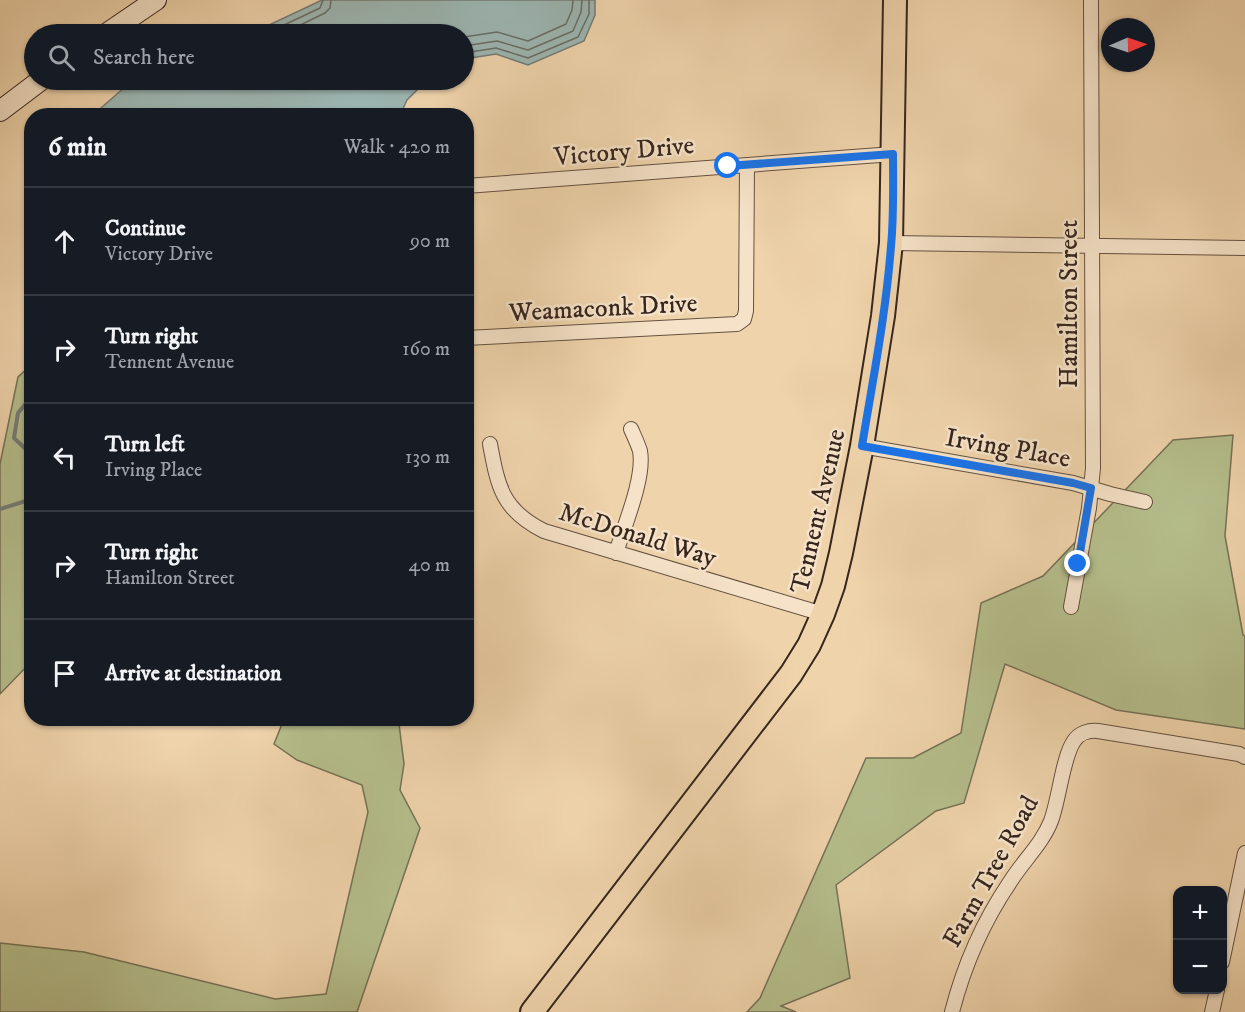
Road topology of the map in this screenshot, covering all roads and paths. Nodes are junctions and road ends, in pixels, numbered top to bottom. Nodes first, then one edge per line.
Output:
1 (156, 0) edge
2 (895, 0) edge
3 (1091, 0) edge
4 (121, 24) edge
5 (28, 90) edge
6 (0, 111) edge
7 (893, 154) junction
8 (747, 165) junction
9 (474, 185) edge
10 (891, 243) junction
11 (1091, 245) junction
12 (1245, 248) edge
13 (474, 338) edge
14 (631, 429) dead end
15 (490, 444) dead end
16 (862, 446) junction
17 (1091, 488) junction
18 (1145, 502) dead end
19 (616, 553) junction
20 (1071, 607) dead end
21 (823, 614) junction
22 (1245, 757) edge
23 (1245, 853) edge
24 (1227, 940) edge
25 (1216, 994) edge
26 (532, 1012) edge
27 (952, 1012) edge
28 (1212, 1012) edge

1 - 4 street
2 - 7 main road, Tennent Avenue
3 - 11 street, Hamilton Street
5 - 6 street
7 - 8 street, Victory Drive
7 - 10 main road, Tennent Avenue
8 - 9 street, Victory Drive
8 - 13 street, Weamaconk Drive
10 - 11 street
10 - 16 main road, Tennent Avenue
11 - 12 street
11 - 17 street, Hamilton Street
14 - 19 street
15 - 19 street, McDonald Way
16 - 17 street, Irving Place
16 - 21 main road, Tennent Avenue
17 - 18 street, Irving Place
17 - 20 street, Hamilton Street
19 - 21 street, McDonald Way
21 - 26 main road, Tennent Avenue
22 - 27 street, Farm Tree Road
23 - 24 street
25 - 28 street

